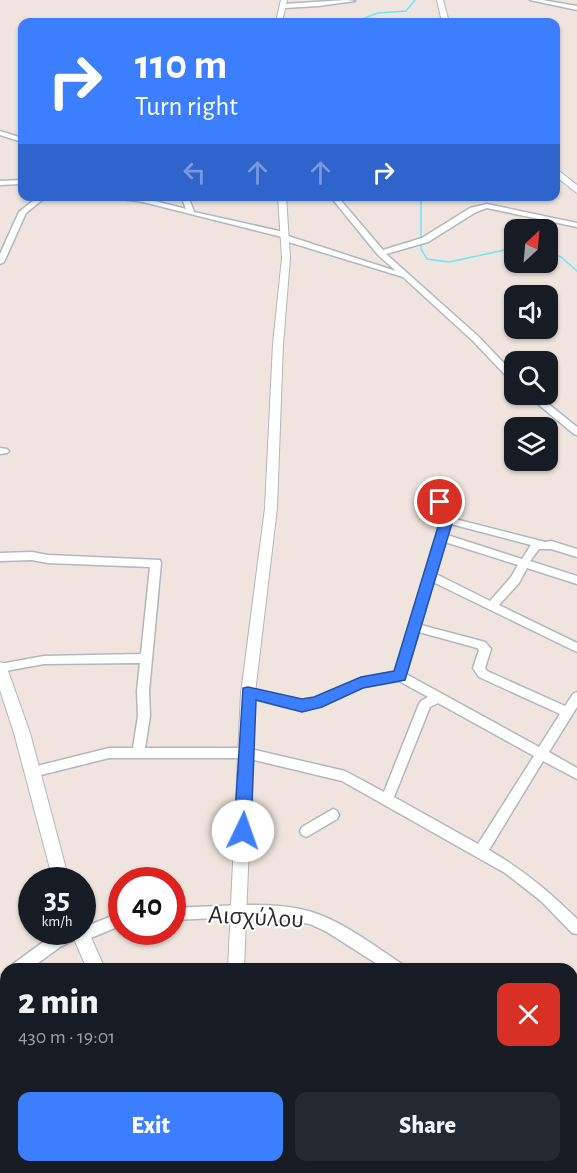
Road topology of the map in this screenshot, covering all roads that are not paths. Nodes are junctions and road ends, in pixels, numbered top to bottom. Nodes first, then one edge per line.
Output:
1 (440, 0) edge
2 (533, 0) edge
3 (352, 1) edge
4 (284, 3) edge
5 (577, 8) edge
6 (280, 18) edge
7 (445, 18) edge
8 (0, 133) edge
9 (18, 139) edge
10 (560, 175) edge
11 (18, 182) edge
12 (0, 183) edge
13 (577, 190) edge
14 (37, 201) edge
15 (147, 201) edge
16 (186, 201) edge
17 (282, 201) edge
18 (337, 201) edge
19 (191, 213) junction
20 (577, 225) edge
21 (285, 236) junction
22 (381, 253) junction
23 (0, 262) edge
24 (408, 277) junction
25 (504, 368) edge
26 (544, 405) edge
27 (577, 432) edge
28 (435, 494) dead end
29 (447, 520) junction
30 (441, 537) junction
31 (541, 544) junction
32 (577, 554) edge
33 (0, 557) edge
34 (523, 563) junction
35 (429, 576) junction
36 (577, 580) edge
37 (492, 607) junction
38 (414, 627) junction
39 (577, 648) edge
40 (146, 657) junction
41 (0, 668) edge
42 (400, 676) junction
43 (248, 693) junction
44 (438, 697) junction
45 (577, 698) edge
46 (567, 712) junction
47 (138, 752) junction
48 (246, 753) junction
49 (540, 754) junction
50 (33, 772) junction
51 (577, 774) edge
52 (387, 800) junction
53 (333, 814) dead end
54 (306, 831) dead end
55 (480, 853) junction
56 (58, 867) edge
57 (239, 913) junction
58 (186, 914) edge
59 (577, 928) edge
60 (51, 945) edge
61 (85, 945) edge
62 (26, 963) edge
63 (93, 963) edge
64 (236, 963) edge
65 (387, 963) edge

1 - 7 main road
2 - 5 street
3 - 4 street
4 - 6 street
8 - 9 street
10 - 13 main road
11 - 12 street
14 - 23 street
15 - 19 street
16 - 19 street
17 - 21 street
18 - 22 street
19 - 21 street
20 - 22 street
21 - 24 street
21 - 43 street
22 - 24 street
24 - 25 street
26 - 27 street
28 - 29 street
29 - 30 street
29 - 31 street
30 - 34 street
30 - 35 street
31 - 32 street
31 - 34 street
33 - 40 street
34 - 36 street
34 - 37 street
35 - 37 street
35 - 38 street
37 - 39 street
38 - 42 street
38 - 46 street
40 - 41 street
40 - 47 street
41 - 50 main road
42 - 43 street
42 - 44 street
43 - 48 street
44 - 49 street
44 - 52 street
45 - 46 street
46 - 49 street
47 - 48 street
47 - 50 street
48 - 52 street
48 - 57 street
49 - 51 street
49 - 55 street
50 - 56 main road
52 - 55 street
53 - 54 street
55 - 59 street
57 - 58 street, Αισχύλου
57 - 64 street
57 - 65 street, Αισχύλου
60 - 62 street
61 - 63 main road

